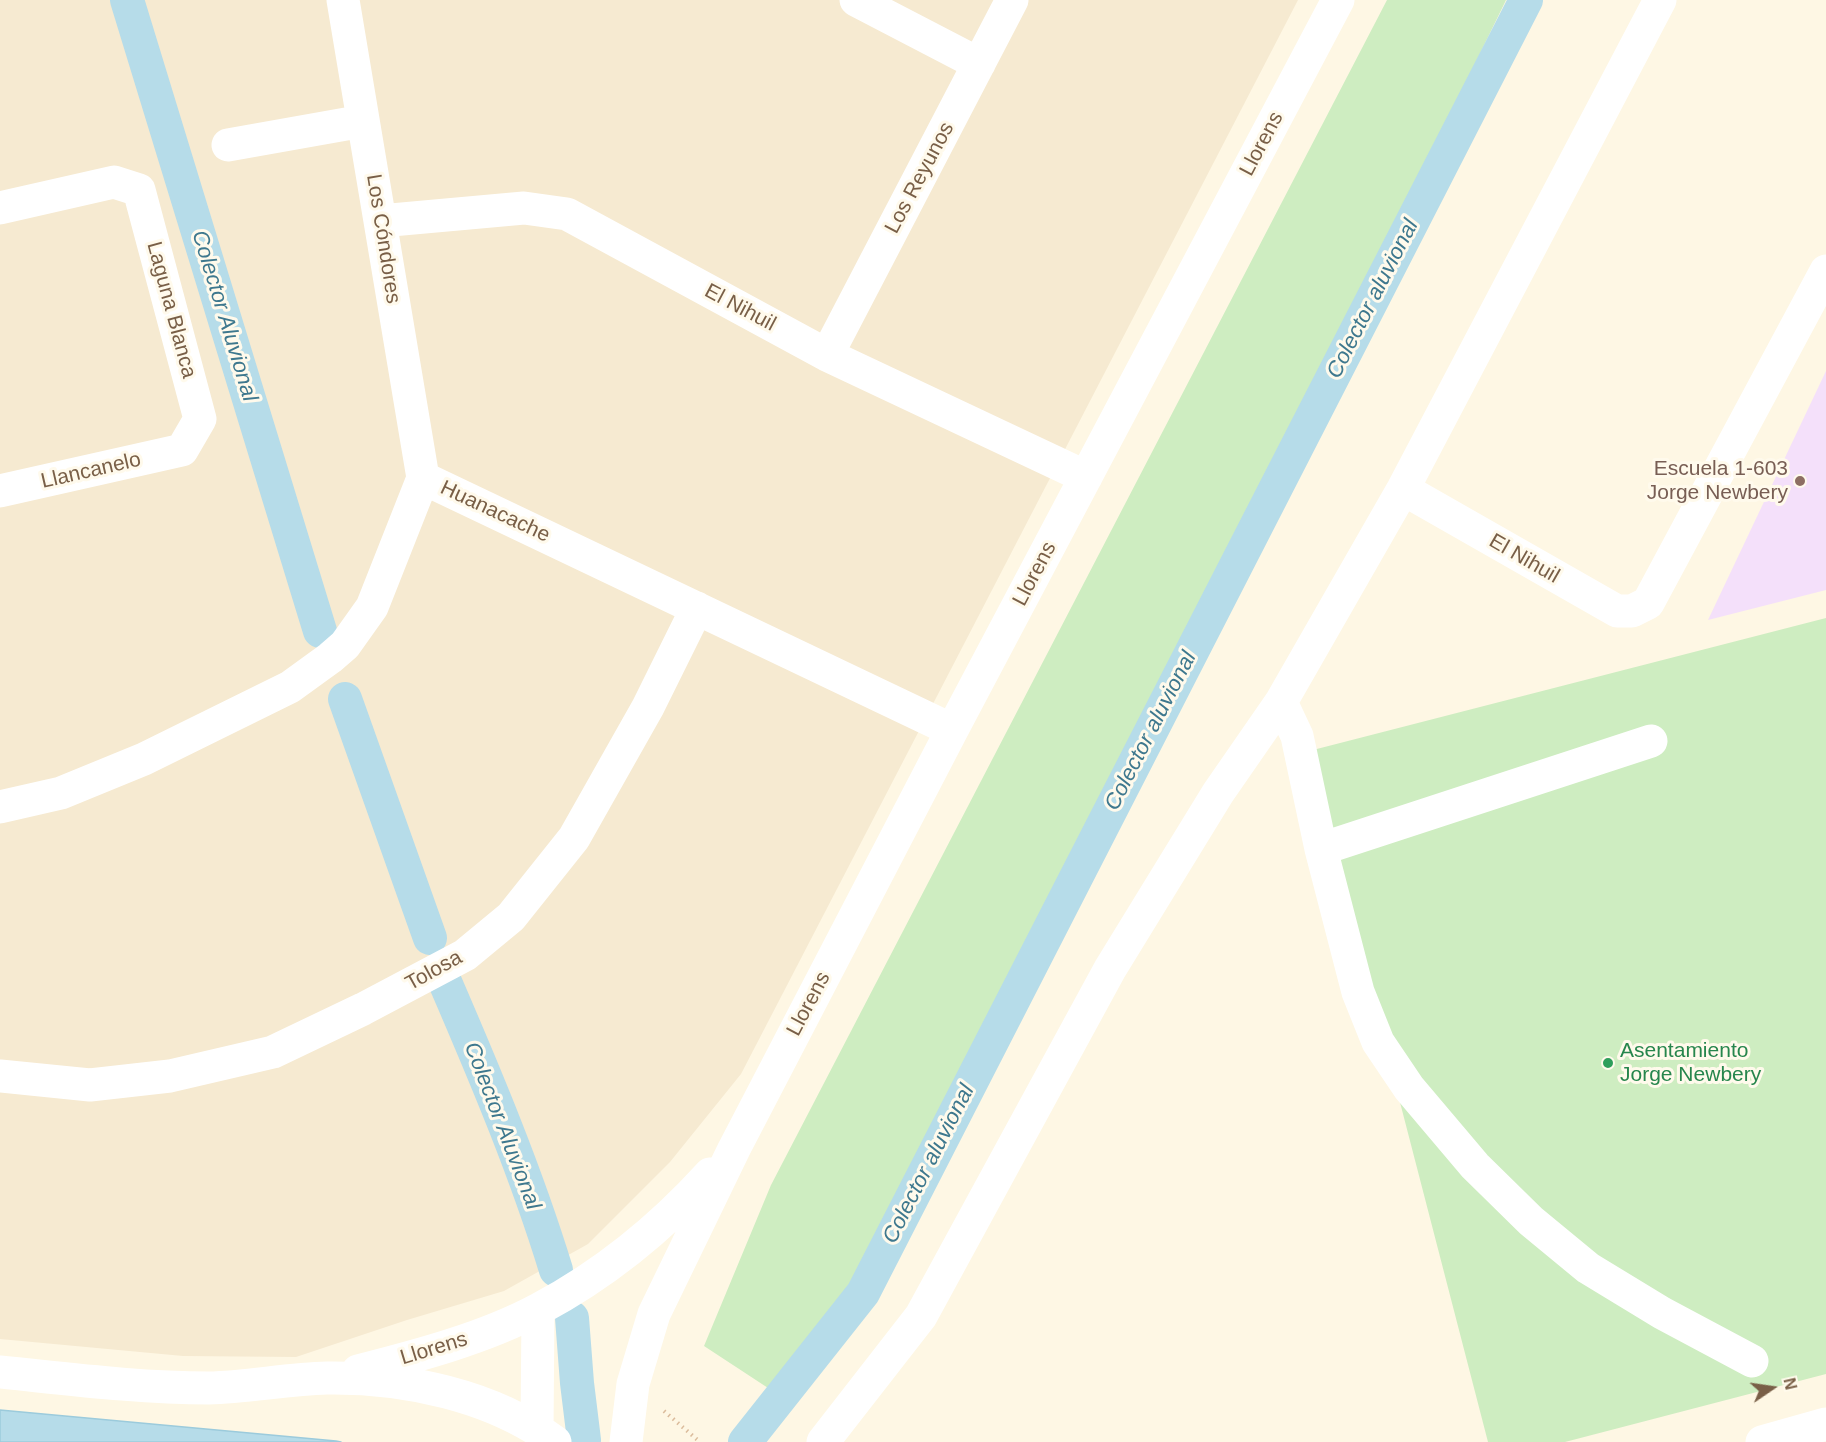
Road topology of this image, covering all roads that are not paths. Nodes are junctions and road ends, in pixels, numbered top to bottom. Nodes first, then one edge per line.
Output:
1 (343, 0) edge
2 (856, 0) edge
3 (1012, 0) edge
4 (1338, 0) edge
5 (1660, 0) edge
6 (979, 64) junction
7 (363, 121) junction
8 (228, 145) dead end
9 (0, 208) edge
10 (380, 221) junction
11 (1826, 271) edge
12 (827, 355) junction
13 (182, 450) joint
14 (1086, 477) junction
15 (423, 478) junction
16 (1403, 489) junction
17 (0, 491) edge
18 (697, 608) junction
19 (1281, 702) junction
20 (952, 730) junction
21 (1651, 741) dead end
22 (0, 807) edge
23 (1321, 849) junction
24 (0, 1076) edge
25 (734, 1149) junction
26 (538, 1310) junction
27 (1752, 1361) dead end
28 (0, 1372) edge
29 (327, 1378) junction
30 (1826, 1424) edge
31 (546, 1435) edge
32 (825, 1440) edge
33 (626, 1442) edge
34 (1762, 1442) edge

1 - 7 street, Los Cóndores
2 - 6 street
3 - 6 street, Los Reyunos
4 - 14 street, Llorens
5 - 16 street
6 - 12 street, Los Reyunos
7 - 8 street
7 - 10 street, Los Cóndores
9 - 13 street, Laguna Blanca
10 - 12 street, El Nihuil
10 - 15 street, Los Cóndores
11 - 16 street, El Nihuil
12 - 14 street, El Nihuil
13 - 17 street, Llancanelo
14 - 20 street, Llorens
15 - 18 street, Huanacache
15 - 22 street, Huanacache
16 - 19 street
18 - 20 street, Huanacache
18 - 24 street, Tolosa
19 - 23 street
19 - 32 street
20 - 25 street, Llorens
21 - 23 street
23 - 27 street
25 - 26 street, Llorens
25 - 33 street, Llorens
26 - 29 street, Llorens
26 - 31 street
28 - 29 street
29 - 31 street
30 - 34 street

